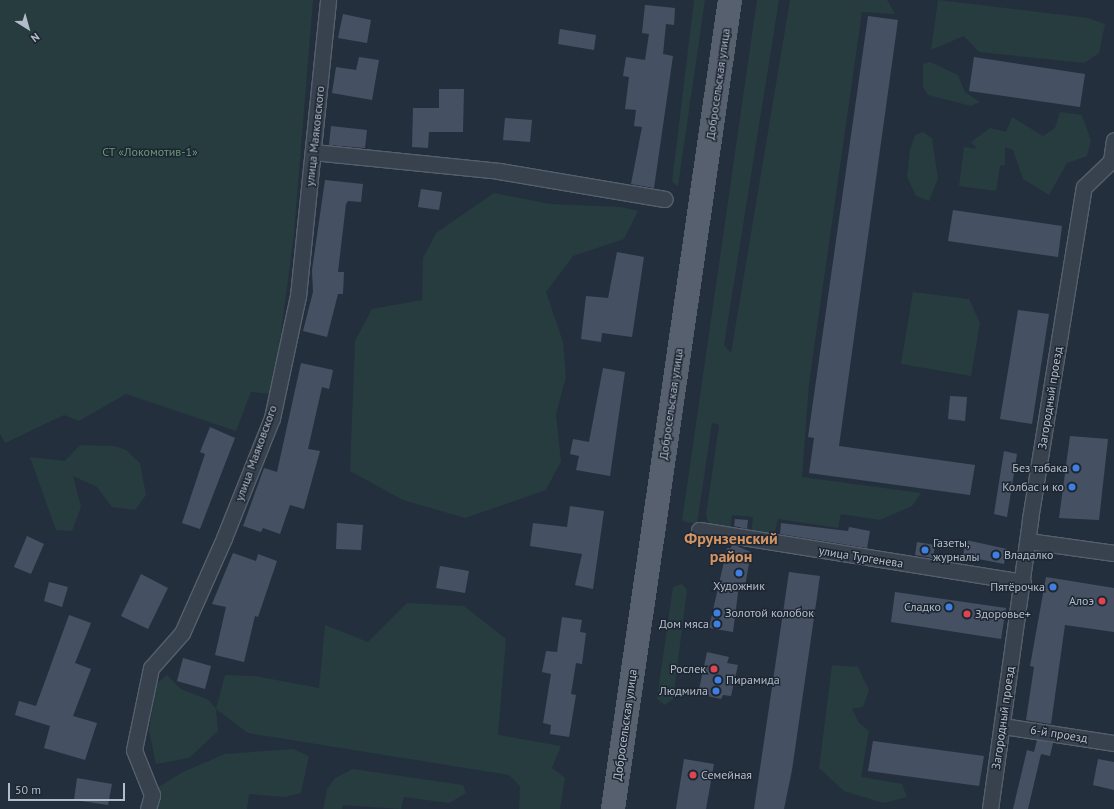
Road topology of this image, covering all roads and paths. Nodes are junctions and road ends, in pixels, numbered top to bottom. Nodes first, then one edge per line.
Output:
1 (328, 0) edge
2 (730, 0) edge
3 (1114, 140) edge
4 (313, 152) junction
5 (665, 198) dead end
6 (699, 530) dead end
7 (1028, 540) junction
8 (1114, 553) edge
9 (1022, 582) junction
10 (1004, 726) junction
11 (1114, 743) edge
12 (148, 809) edge
13 (613, 809) edge
14 (990, 809) edge

1 - 4 street, улица Маяковского
2 - 13 main road, Добросельская улица
3 - 7 street, Загородный проезд
4 - 5 street
4 - 12 street, улица Маяковского
6 - 9 street, улица Тургенева
7 - 8 street
7 - 9 street, Загородный проезд
9 - 10 street, Загородный проезд
10 - 11 street, 6-й проезд
10 - 14 street, Загородный проезд

